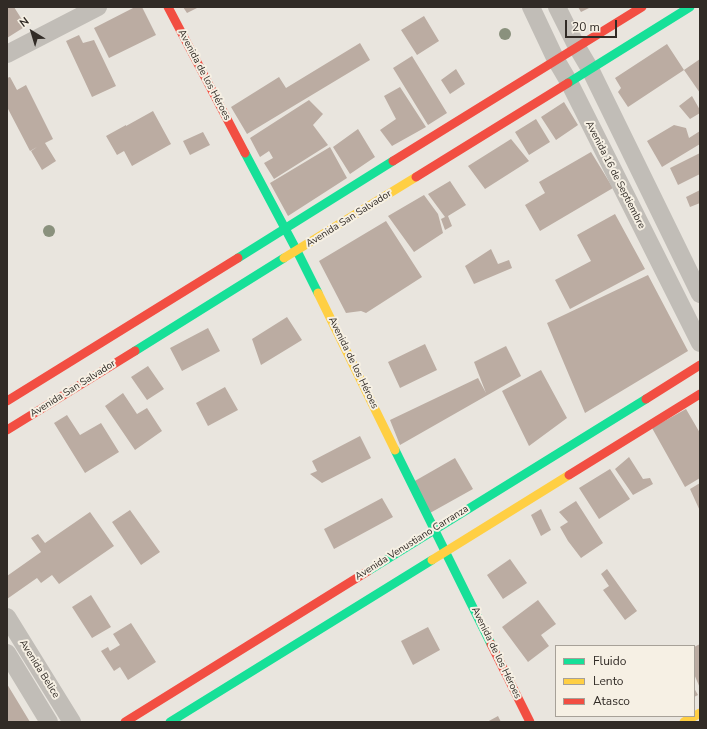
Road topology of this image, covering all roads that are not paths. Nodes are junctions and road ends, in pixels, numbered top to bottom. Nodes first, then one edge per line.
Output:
1 (98, 7) edge
2 (168, 7) edge
3 (531, 7) edge
4 (557, 7) edge
5 (642, 7) edge
6 (690, 7) edge
7 (577, 47) junction
8 (7, 54) edge
9 (556, 60) junction
10 (590, 69) junction
11 (569, 82) junction
12 (285, 228) junction
13 (297, 251) junction
14 (700, 294) edge
15 (700, 343) edge
16 (700, 365) edge
17 (700, 394) edge
18 (7, 401) edge
19 (7, 430) edge
20 (435, 529) junction
21 (445, 551) junction
22 (7, 617) edge
23 (7, 653) edge
24 (693, 717) edge
25 (49, 722) edge
26 (72, 722) edge
27 (124, 722) edge
28 (170, 722) edge
29 (530, 722) edge
30 (684, 722) edge

1 - 8 street
2 - 12 street, Avenida de los Héroes
3 - 9 street, Avenida 16 de Septiembre
4 - 7 street
5 - 7 street
6 - 10 street, Avenida San Salvador
7 - 9 street
7 - 10 street
9 - 11 street, Avenida 16 de Septiembre
9 - 12 street
10 - 11 street, Avenida San Salvador
10 - 14 street
11 - 13 street, Avenida San Salvador
11 - 15 street, Avenida 16 de Septiembre
12 - 13 street, Avenida de los Héroes
12 - 18 street
13 - 19 street, Avenida San Salvador
13 - 20 street, Avenida de los Héroes
16 - 20 street, Avenida Venustiano Carranza
17 - 21 street
20 - 21 street, Avenida de los Héroes
20 - 27 street, Avenida Venustiano Carranza
21 - 28 street
21 - 29 street, Avenida de los Héroes
22 - 26 street, Avenida Belice
23 - 25 street, Avenida Belice
24 - 30 street

